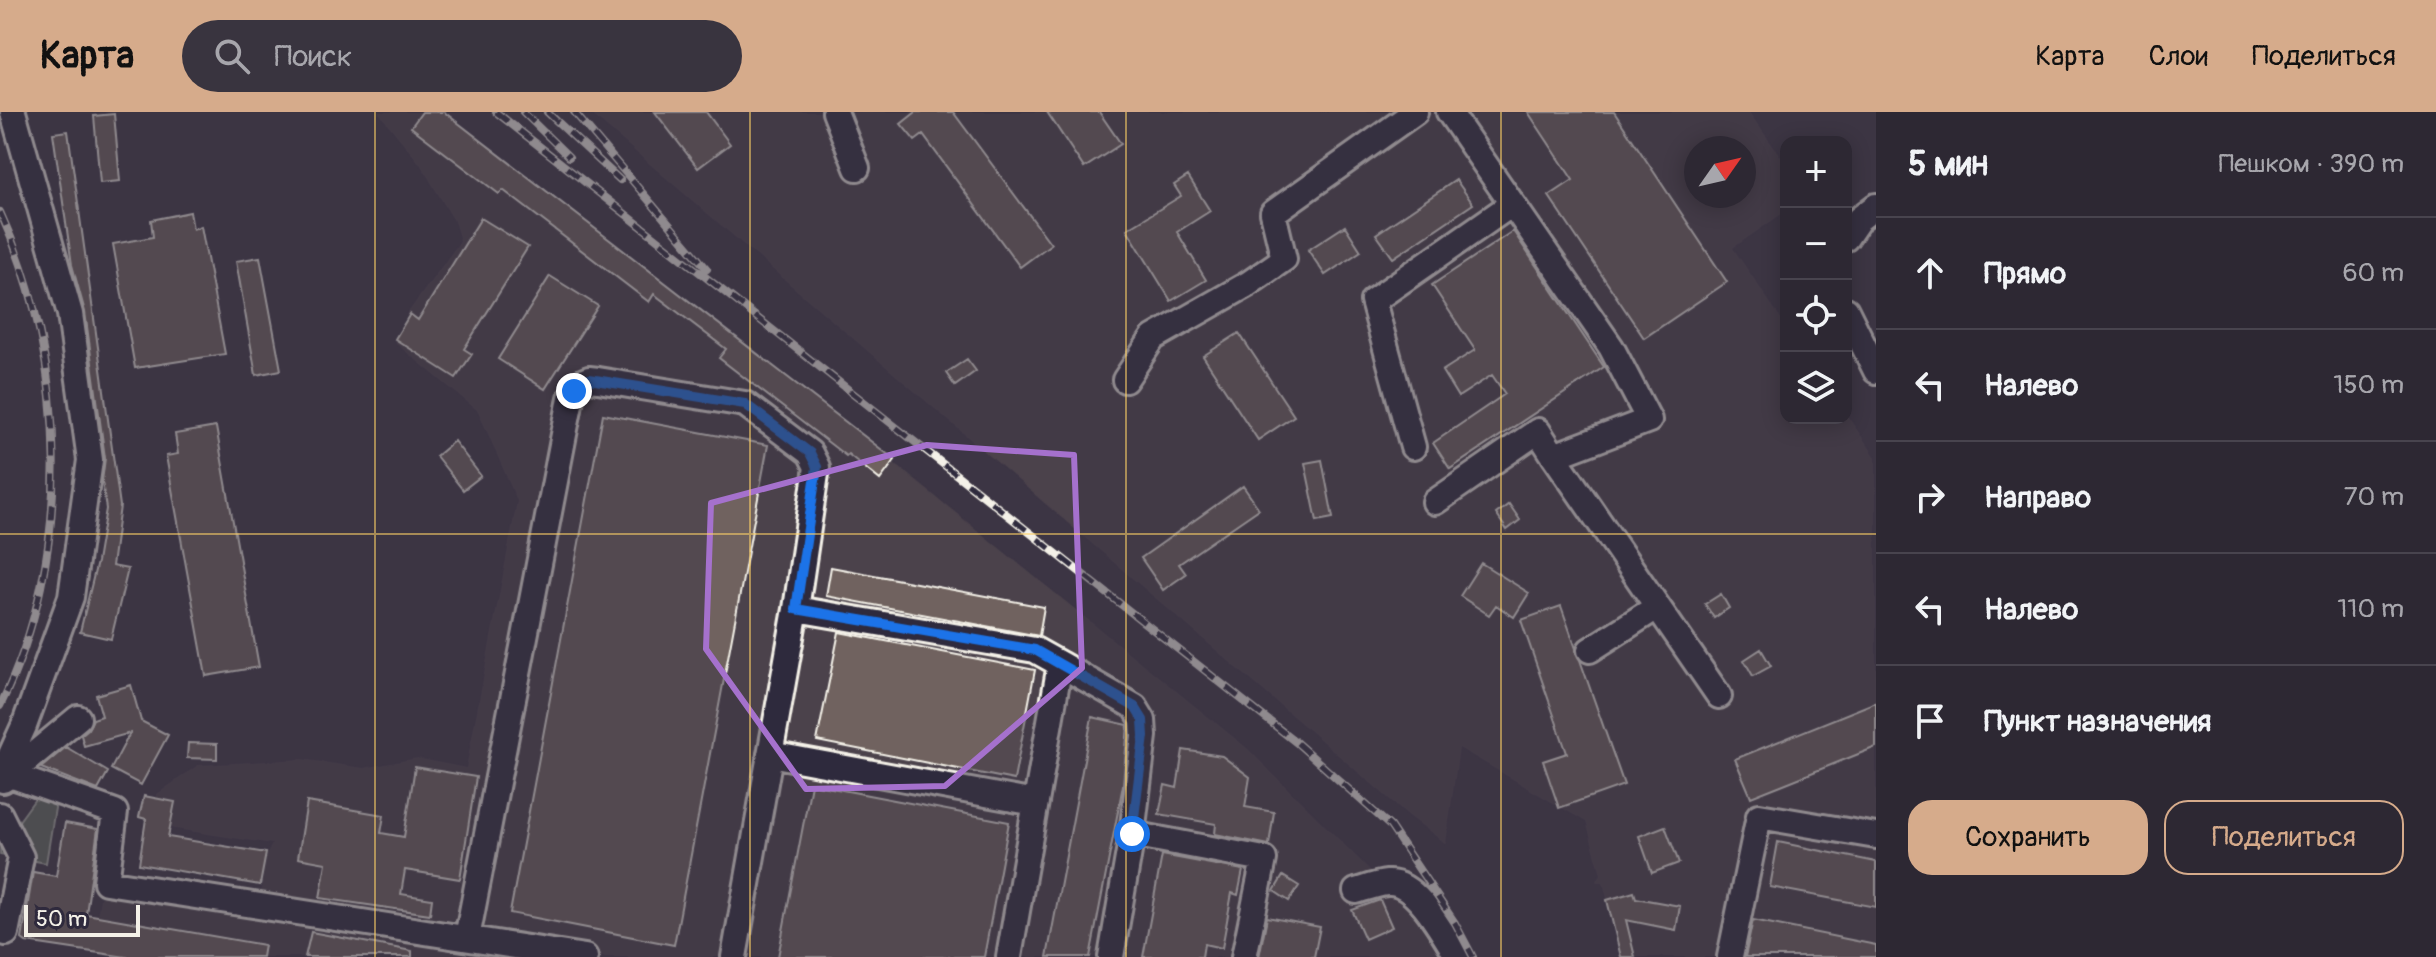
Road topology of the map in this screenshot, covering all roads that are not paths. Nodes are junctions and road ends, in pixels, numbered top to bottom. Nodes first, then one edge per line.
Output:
1 (13, 112) edge
2 (835, 112) edge
3 (1415, 112) edge
4 (1449, 112) edge
5 (857, 168) dead end
6 (1512, 204) junction
7 (1876, 206) edge
8 (1852, 229) edge
9 (1852, 322) edge
10 (1876, 371) edge
11 (1125, 380) dead end
12 (1413, 447) dead end
13 (1554, 456) junction
14 (1435, 502) dead end
15 (1657, 607) junction
16 (796, 609) junction
17 (1590, 650) dead end
18 (1060, 664) junction
19 (1719, 696) dead end
20 (78, 718) dead end
21 (770, 754) junction
22 (3, 778) edge
23 (1035, 803) junction
24 (0, 815) edge
25 (1132, 834) junction
26 (1876, 836) edge
27 (1356, 891) dead end
28 (6, 933) dead end
29 (467, 938) junction
30 (585, 957) edge
31 (734, 957) edge
32 (1009, 957) edge
33 (1111, 957) edge
34 (1244, 957) edge
35 (1458, 957) edge
36 (1730, 957) edge

1 - 22 street
2 - 5 street
3 - 11 street
4 - 6 street
6 - 12 street
6 - 13 street
7 - 8 street
9 - 10 street
13 - 14 street
13 - 15 street
15 - 17 street
15 - 19 street
16 - 18 street
16 - 21 street
16 - 29 street
18 - 23 street
18 - 25 street
20 - 22 street
21 - 23 street
21 - 31 street
22 - 29 street
23 - 32 street
24 - 28 street
25 - 33 street
25 - 34 street
26 - 36 street
27 - 35 street
29 - 30 street

